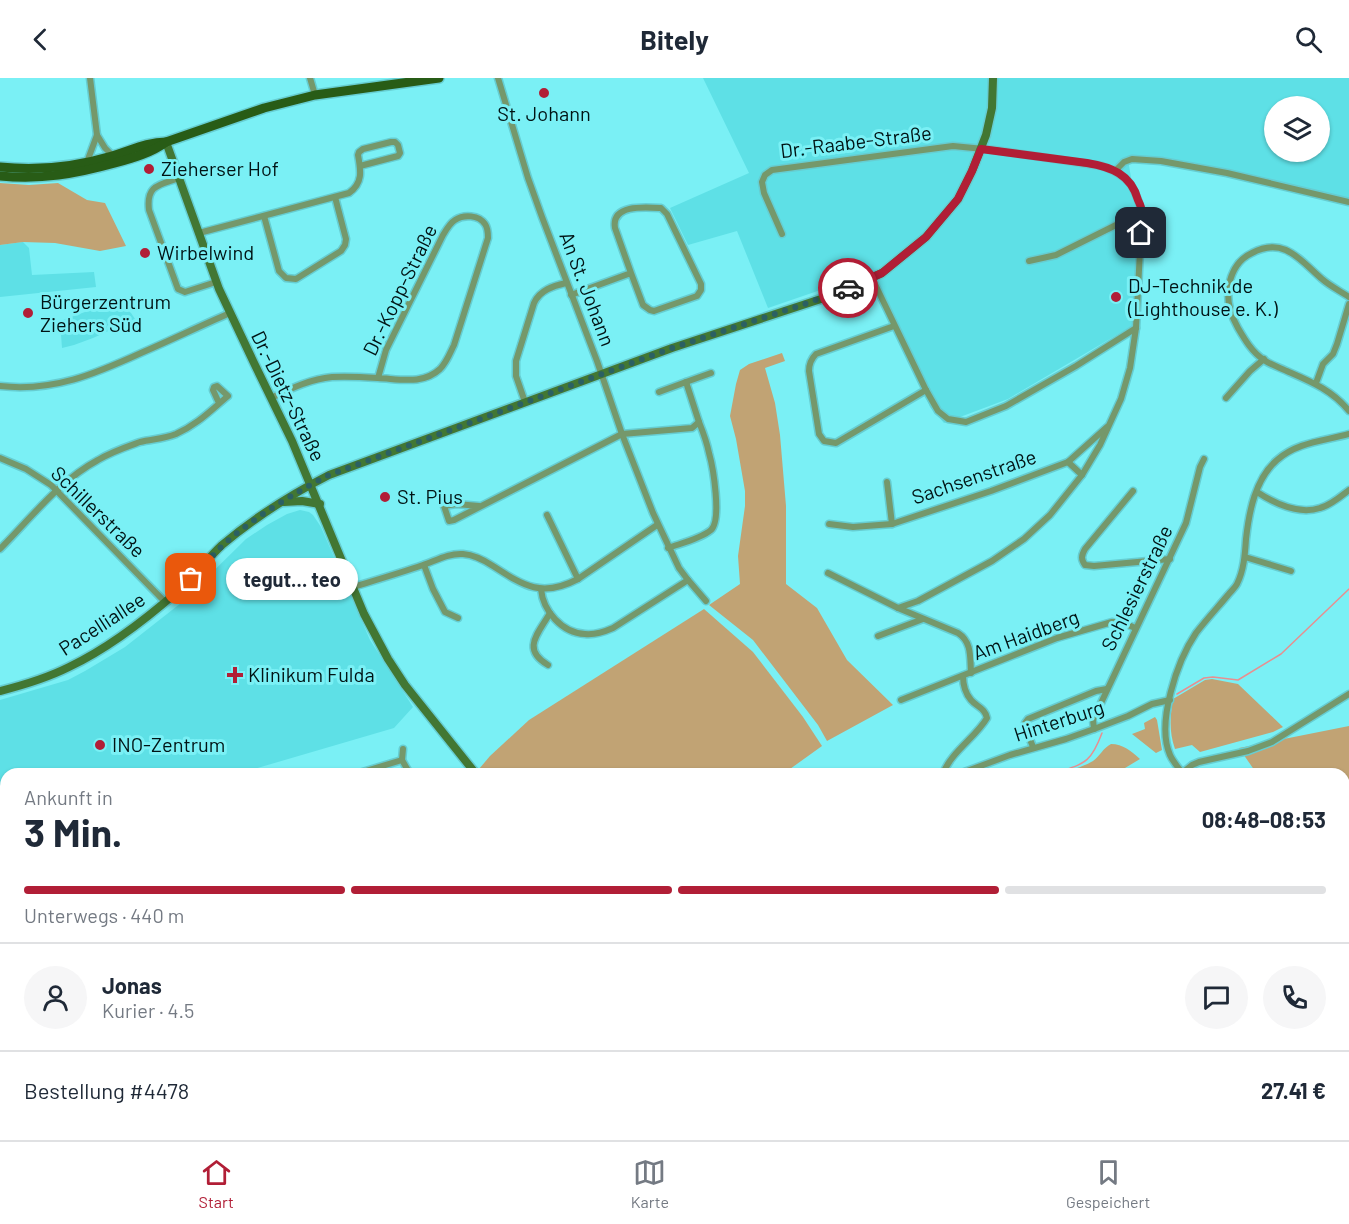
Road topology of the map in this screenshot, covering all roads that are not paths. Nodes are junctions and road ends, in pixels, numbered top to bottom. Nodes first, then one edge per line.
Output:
1 (90, 78) edge
2 (310, 78) edge
3 (439, 78) edge
4 (498, 78) edge
5 (993, 78) edge
6 (315, 95) junction
7 (97, 135) junction
8 (166, 142) junction
9 (981, 149) junction
10 (114, 156) junction
11 (87, 163) junction
12 (360, 166) junction
13 (0, 167) edge
14 (1115, 171) junction
15 (0, 176) edge
16 (179, 178) junction
17 (335, 197) junction
18 (1349, 202) edge
19 (1142, 213) junction
20 (264, 216) junction
21 (199, 233) junction
22 (782, 234) dead end
23 (1029, 261) dead end
24 (631, 273) junction
25 (872, 278) junction
26 (216, 282) junction
27 (566, 283) junction
28 (571, 296) junction
29 (1349, 297) edge
30 (1349, 304) edge
31 (230, 313) junction
32 (894, 326) junction
33 (1136, 328) junction
34 (1264, 359) junction
35 (711, 373) dead end
36 (601, 374) junction
37 (378, 378) junction
38 (686, 382) junction
39 (1316, 383) junction
40 (0, 386) edge
41 (926, 390) junction
42 (659, 392) dead end
43 (270, 398) junction
44 (1226, 398) dead end
45 (525, 402) junction
46 (219, 403) dead end
47 (1349, 411) edge
48 (699, 422) junction
49 (1109, 425) junction
50 (622, 434) junction
51 (1349, 434) edge
52 (0, 458) edge
53 (1204, 459) dead end
54 (1068, 462) junction
55 (1082, 475) junction
56 (887, 482) dead end
57 (311, 485) junction
58 (1349, 490) edge
59 (57, 491) junction
60 (1133, 491) dead end
61 (1257, 492) junction
62 (283, 502) junction
63 (320, 504) junction
64 (479, 506) junction
65 (547, 515) dead end
66 (828, 524) dead end
67 (892, 524) junction
68 (657, 525) junction
69 (668, 548) junction
70 (0, 549) edge
71 (1245, 557) junction
72 (1170, 559) junction
73 (424, 565) junction
74 (1291, 571) dead end
75 (828, 573) dead end
76 (578, 579) junction
77 (687, 580) junction
78 (352, 587) junction
79 (541, 589) junction
80 (706, 601) dead end
81 (918, 601) junction
82 (165, 602) junction
83 (898, 608) junction
84 (550, 613) junction
85 (916, 616) junction
86 (458, 618) dead end
87 (924, 618) junction
88 (1135, 628) junction
89 (878, 636) dead end
90 (548, 665) dead end
91 (971, 673) junction
92 (963, 676) junction
93 (1107, 689) junction
94 (0, 691) edge
95 (1349, 694) edge
96 (901, 700) dead end
97 (1170, 700) junction
98 (1094, 729) junction
99 (1033, 747) junction
100 (403, 749) dead end
101 (402, 760) junction
102 (376, 768) edge
103 (407, 768) edge
104 (471, 768) edge
105 (946, 768) edge
106 (976, 768) edge
107 (1178, 768) edge
108 (1189, 768) edge

1 - 7 street
2 - 6 street
3 - 6 main road
4 - 27 street, An St. Johann
5 - 9 main road, Pacelliallee
6 - 8 main road
7 - 10 street
7 - 11 street
8 - 10 main road
8 - 15 main road
8 - 16 main road, Dr.-Dietz-Straße
9 - 14 street
9 - 22 street, Dr.-Raabe-Straße
9 - 25 main road, Pacelliallee
10 - 11 main road
11 - 13 main road
12 - 12 street
12 - 17 street
14 - 18 street
14 - 19 street
16 - 21 main road, Dr.-Dietz-Straße
16 - 26 street
17 - 20 street
17 - 20 street
19 - 23 street
19 - 33 street
20 - 21 street
21 - 26 main road, Dr.-Dietz-Straße
24 - 24 street
24 - 28 street
25 - 32 street
25 - 36 main road, Pacelliallee
26 - 31 main road, Dr.-Dietz-Straße
27 - 28 street, An St. Johann
27 - 45 street
28 - 36 street, An St. Johann
29 - 34 street
30 - 39 street
31 - 40 street
31 - 43 main road, Dr.-Dietz-Straße
32 - 41 street
32 - 41 street
33 - 41 street
33 - 49 street
34 - 39 street
34 - 44 street
35 - 38 street
36 - 45 main road, Pacelliallee
36 - 50 street, An St. Johann
37 - 37 street, Dr.-Kopp-Straße
37 - 43 street, Dr.-Kopp-Straße
38 - 42 street
38 - 48 street
39 - 47 street
43 - 57 main road, Dr.-Dietz-Straße
45 - 57 main road, Pacelliallee
46 - 59 street
48 - 50 street
48 - 69 street
49 - 54 street, Sachsenstraße
49 - 55 street
50 - 64 street
50 - 68 street, An St. Johann
51 - 61 street
52 - 59 street, Schillerstraße
53 - 72 street, Schlesierstraße
54 - 55 street, Sachsenstraße
54 - 67 street, Sachsenstraße
55 - 81 street
56 - 67 street, Sachsenstraße
57 - 62 main road, Pacelliallee
57 - 63 main road, Dr.-Dietz-Straße
58 - 61 street
59 - 70 street
59 - 82 street, Schillerstraße
60 - 72 street
61 - 71 street
62 - 63 main road
62 - 82 main road, Pacelliallee
63 - 78 main road, Dr.-Dietz-Straße
64 - 64 street
65 - 76 street
66 - 67 street, Sachsenstraße
68 - 69 street, An St. Johann
68 - 76 street
69 - 77 street, An St. Johann
71 - 74 street
71 - 97 street
72 - 88 street, Schlesierstraße
73 - 78 street
73 - 79 street
73 - 86 street
75 - 83 street
76 - 79 street
77 - 80 street, An St. Johann
77 - 84 street
78 - 104 main road, Dr.-Dietz-Straße
79 - 84 street
81 - 83 street
81 - 85 street
82 - 94 main road, Pacelliallee
83 - 85 street
84 - 90 street
85 - 87 street
87 - 89 street
87 - 91 street
88 - 91 street, Am Haidberg
88 - 93 street, Schlesierstraße
91 - 92 street, Am Haidberg
92 - 96 street, Am Haidberg
92 - 105 street, Am Haidberg
93 - 98 street, Schlesierstraße
93 - 99 street
95 - 108 street
97 - 98 street, Hinterburg
97 - 107 street
98 - 99 street, Hinterburg
99 - 106 street, Hinterburg
100 - 101 street
101 - 102 street
101 - 103 street

